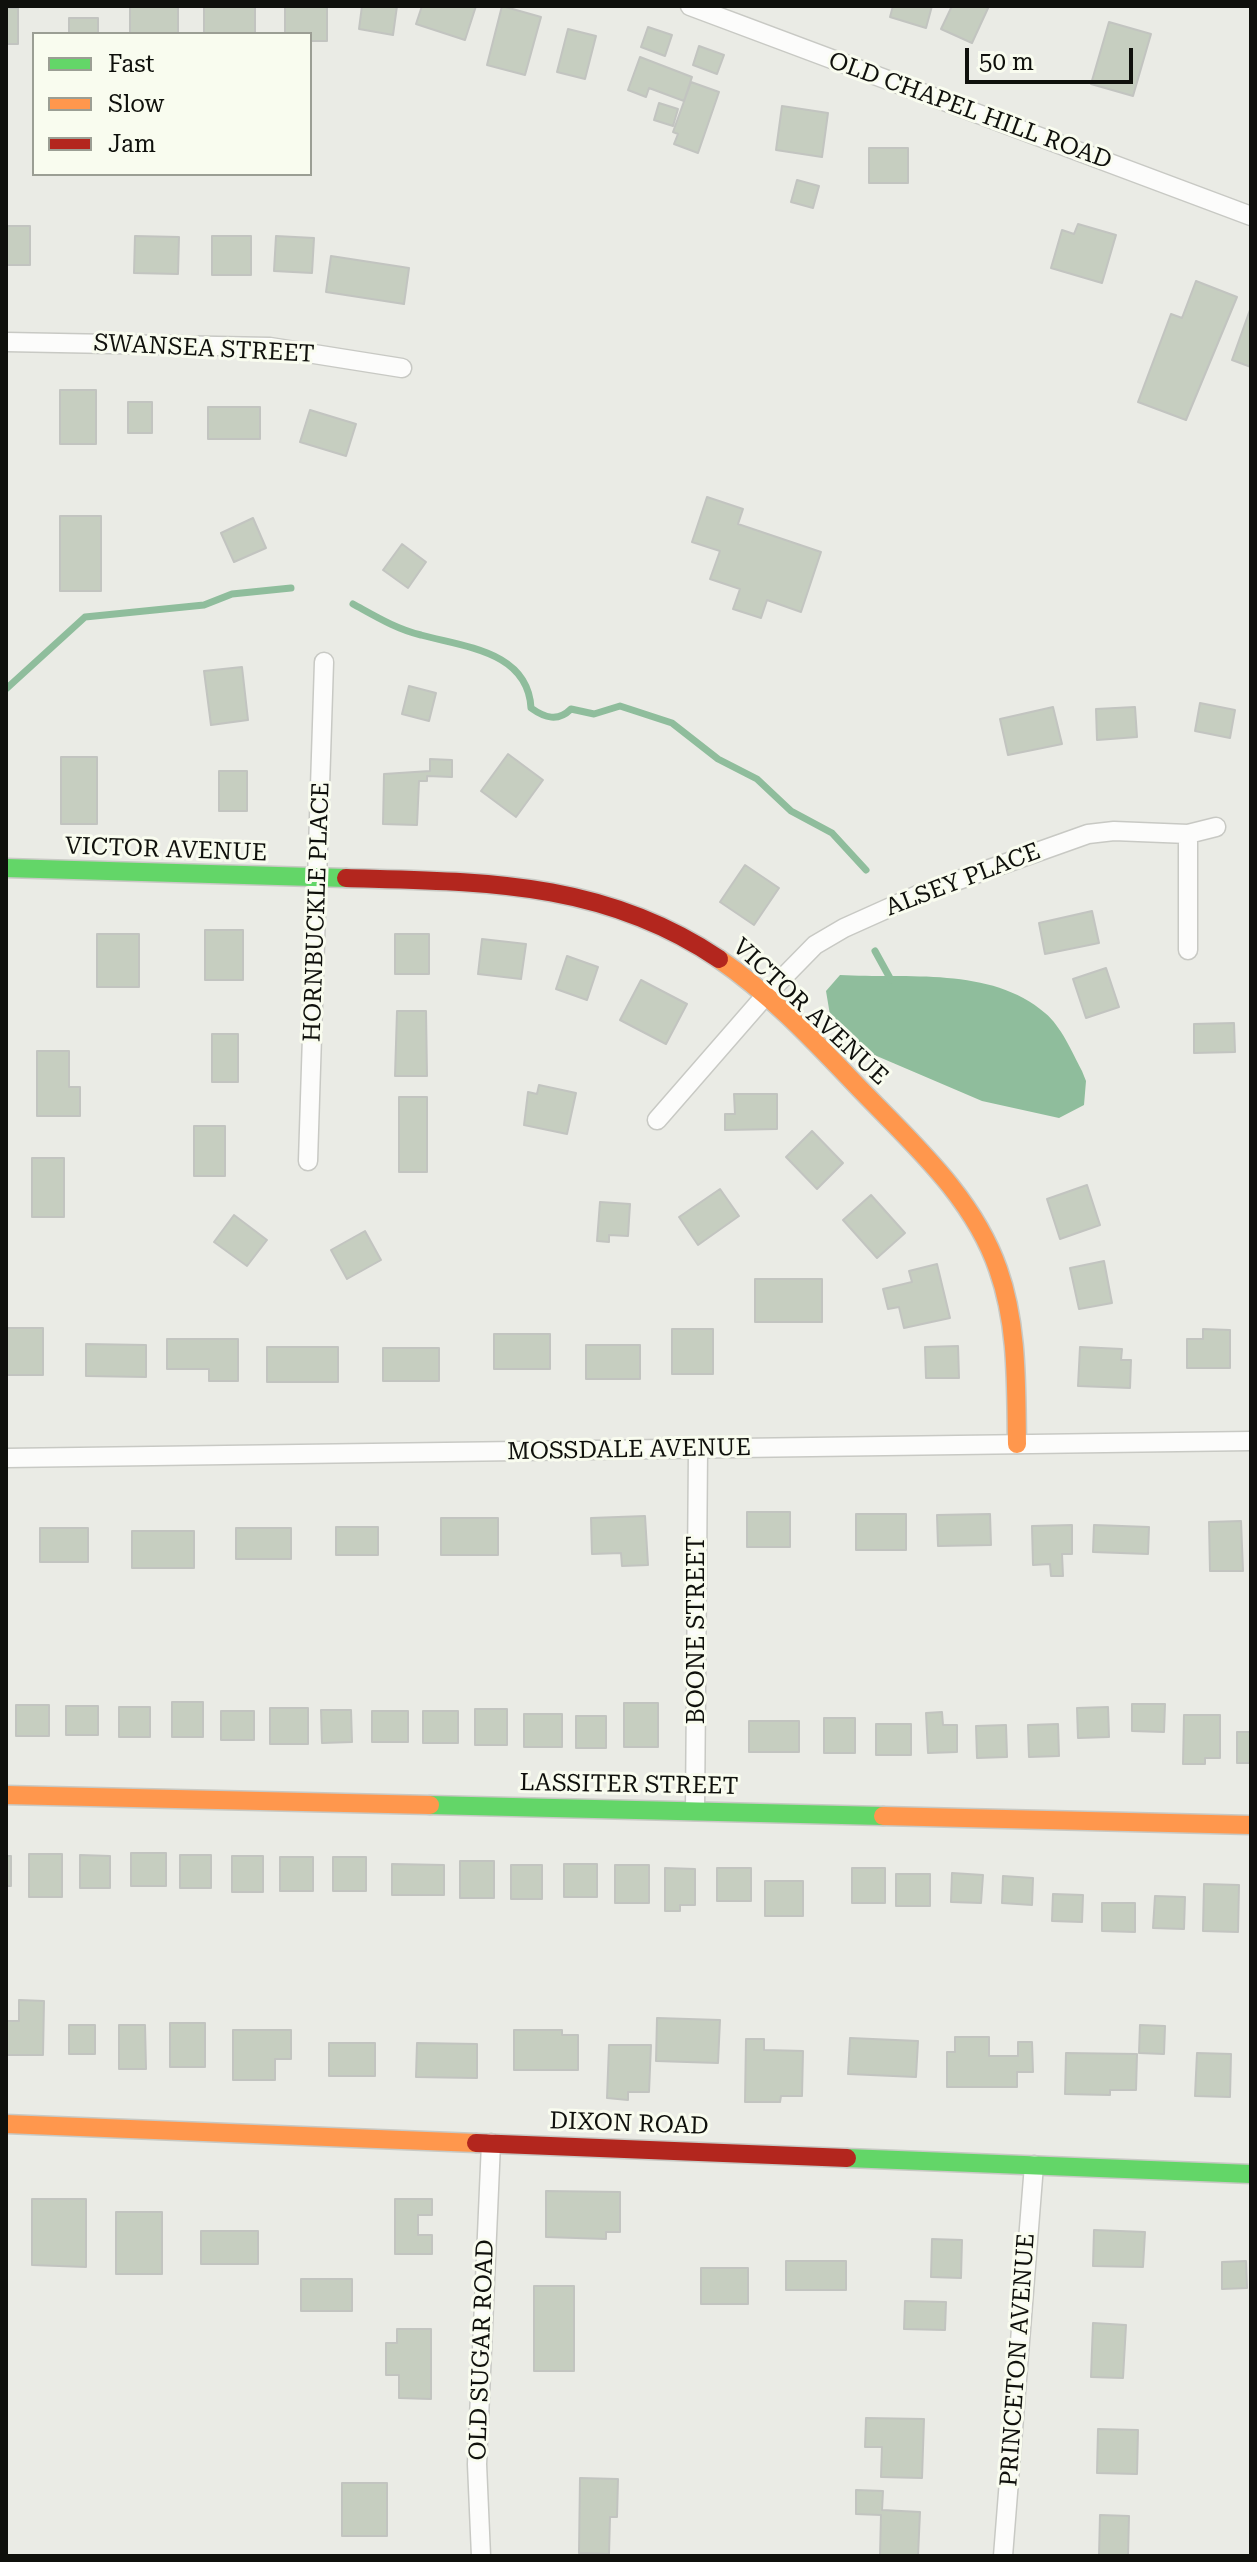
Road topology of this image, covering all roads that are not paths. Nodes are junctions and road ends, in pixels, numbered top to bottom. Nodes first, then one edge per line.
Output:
1 (690, 6) edge
2 (1251, 216) edge
3 (6, 342) edge
4 (402, 368) dead end
5 (324, 662) dead end
6 (1216, 827) dead end
7 (1188, 834) junction
8 (6, 868) edge
9 (318, 879) junction
10 (1188, 950) dead end
11 (765, 996) junction
12 (657, 1120) dead end
13 (308, 1161) dead end
14 (1251, 1441) edge
15 (1017, 1444) junction
16 (698, 1450) junction
17 (6, 1458) edge
18 (6, 1795) edge
19 (695, 1811) junction
20 (1251, 1825) edge
21 (6, 2124) edge
22 (491, 2143) junction
23 (1034, 2165) junction
24 (1251, 2174) edge
25 (481, 2556) edge
26 (1003, 2556) edge

1 - 2 street, OLD CHAPEL HILL ROAD
3 - 4 street, SWANSEA STREET
5 - 9 street, HORNBUCKLE PLACE
6 - 7 street, ALSEY PLACE
7 - 10 street
7 - 11 street, ALSEY PLACE
8 - 9 street, VICTOR AVENUE
9 - 11 street, VICTOR AVENUE
9 - 13 street, HORNBUCKLE PLACE
11 - 12 street, ALSEY PLACE
11 - 15 street, VICTOR AVENUE
14 - 15 street, MOSSDALE AVENUE
15 - 16 street, MOSSDALE AVENUE
16 - 17 street, MOSSDALE AVENUE
16 - 19 street, BOONE STREET
18 - 19 street, LASSITER STREET
19 - 20 street, LASSITER STREET
21 - 22 street, DIXON ROAD
22 - 23 street, DIXON ROAD
22 - 25 street, OLD SUGAR ROAD
23 - 24 street, DIXON ROAD
23 - 26 street, PRINCETON AVENUE

